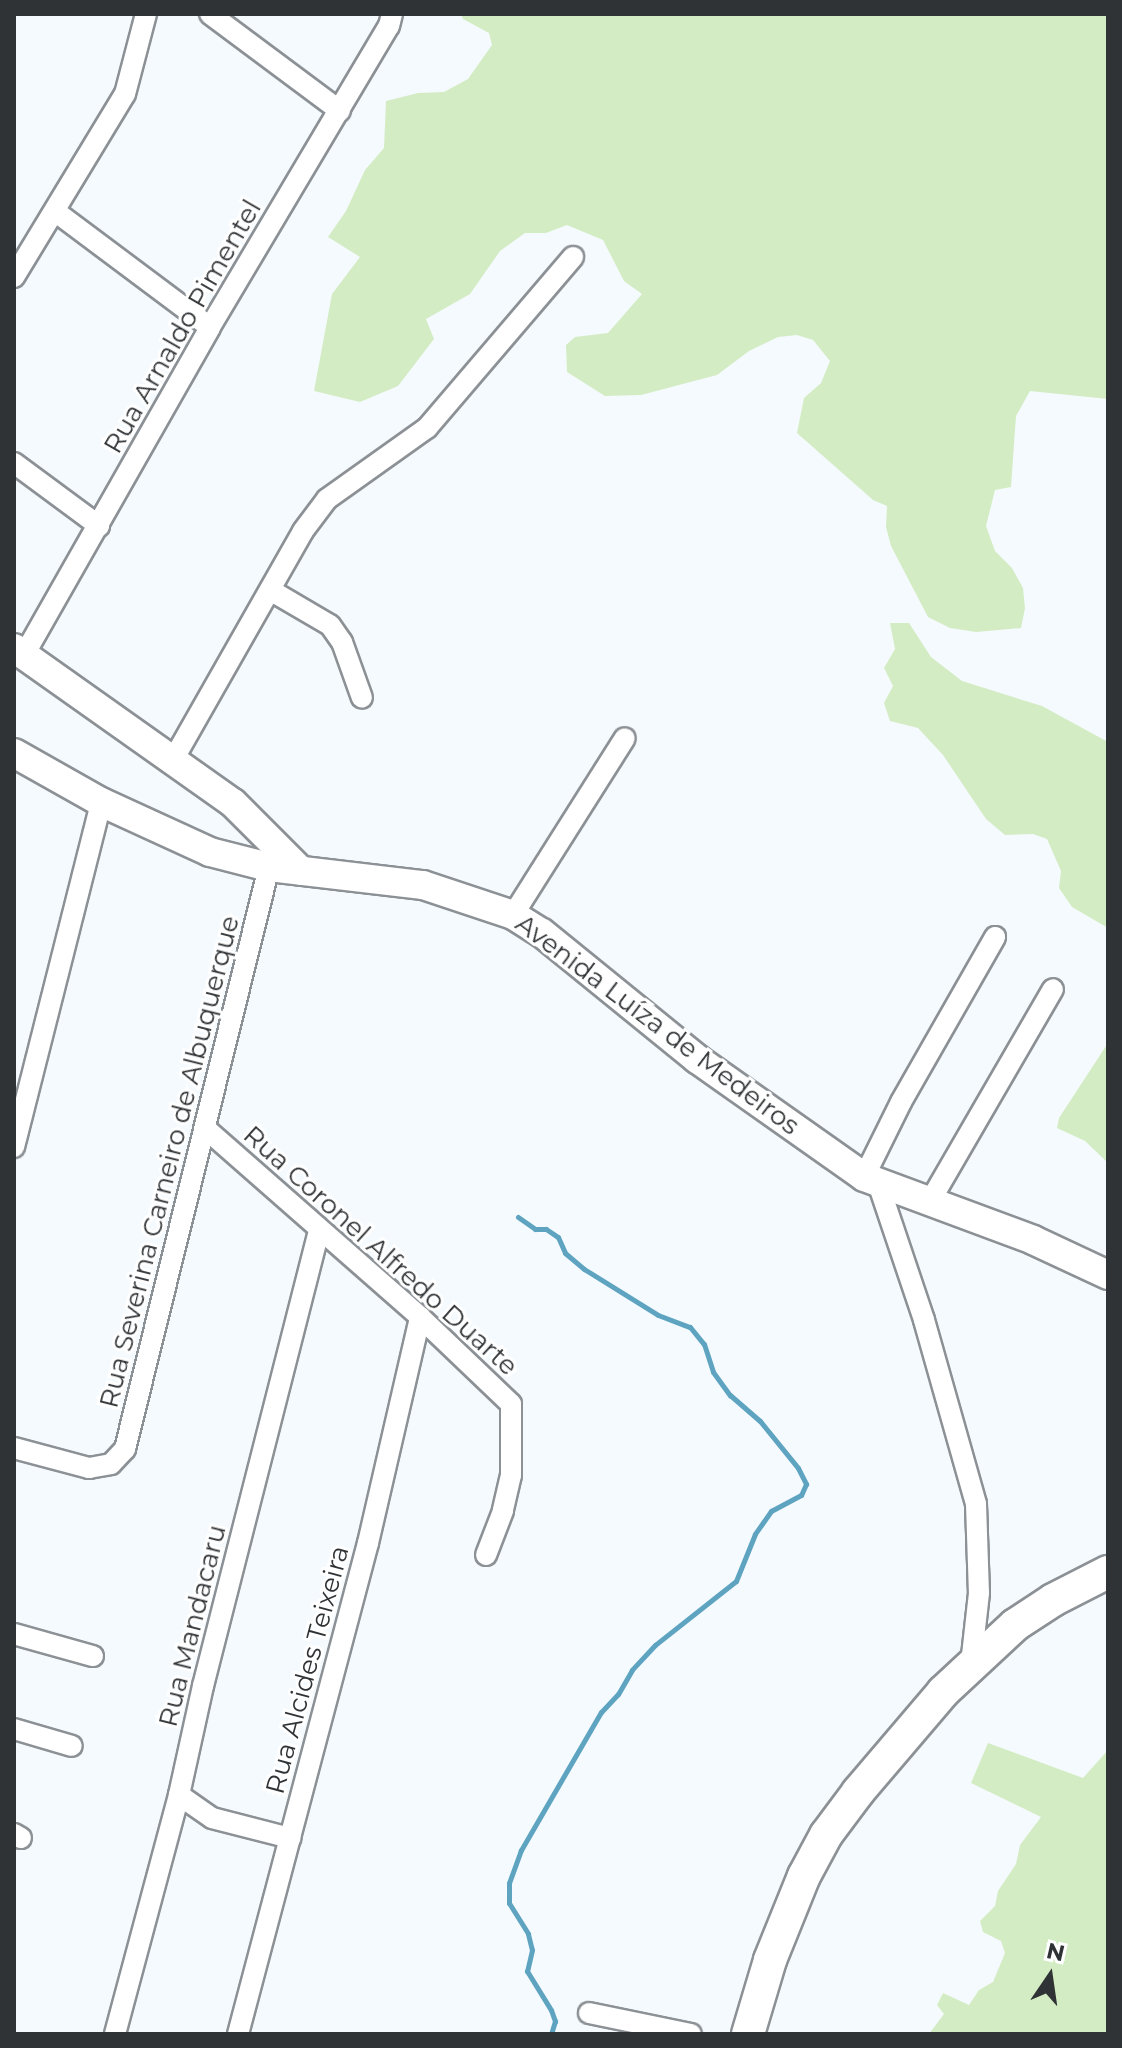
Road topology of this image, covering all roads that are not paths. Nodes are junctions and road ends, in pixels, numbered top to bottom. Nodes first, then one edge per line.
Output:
1 (146, 14) edge
2 (210, 14) edge
3 (390, 20) edge
4 (340, 111) junction
5 (56, 212) junction
6 (573, 257) dead end
7 (14, 277) edge
8 (210, 327) junction
9 (14, 463) edge
10 (99, 526) junction
11 (270, 590) junction
12 (19, 652) edge
13 (362, 698) dead end
14 (625, 738) dead end
15 (14, 753) edge
16 (173, 760) junction
17 (101, 802) junction
18 (269, 867) junction
19 (301, 871) junction
20 (513, 915) junction
21 (995, 937) dead end
22 (1053, 989) dead end
23 (205, 1128) junction
24 (14, 1147) edge
25 (872, 1182) junction
26 (929, 1203) junction
27 (319, 1230) junction
28 (1108, 1275) edge
29 (420, 1317) junction
30 (14, 1448) edge
31 (486, 1555) dead end
32 (1108, 1572) edge
33 (14, 1634) edge
34 (93, 1656) dead end
35 (971, 1664) junction
36 (14, 1729) edge
37 (72, 1746) dead end
38 (179, 1795) junction
39 (290, 1838) junction
40 (589, 2013) dead end
41 (115, 2034) edge
42 (238, 2034) edge
43 (691, 2034) edge
44 (748, 2034) edge

1 - 5 street
2 - 4 street
3 - 4 street, Rua Arnaldo Pimentel
4 - 8 street, Rua Arnaldo Pimentel
5 - 7 street
5 - 8 street
6 - 11 street
8 - 10 street, Rua Arnaldo Pimentel
9 - 10 street
10 - 12 street, Rua Arnaldo Pimentel
11 - 13 street
11 - 16 street
12 - 16 street
14 - 20 street
15 - 17 street, Avenida Luíza de Medeiros
16 - 19 street
17 - 18 street, Avenida Luíza de Medeiros
17 - 24 street
18 - 19 street, Avenida Luíza de Medeiros
18 - 23 street, Rua Severina Carneiro de Albuquerque
19 - 20 street, Avenida Luíza de Medeiros
20 - 25 street, Avenida Luíza de Medeiros
21 - 25 street
22 - 26 street
23 - 27 street, Rua Coronel Alfredo Duarte
23 - 30 street, Rua Severina Carneiro de Albuquerque
25 - 26 street, Avenida Luíza de Medeiros
25 - 35 street
26 - 28 street, Avenida Luíza de Medeiros
27 - 29 street, Rua Coronel Alfredo Duarte
27 - 38 street, Rua Mandacaru
29 - 31 street, Rua Coronel Alfredo Duarte
29 - 39 street, Rua Alcides Teixeira
32 - 35 main road
33 - 34 street
35 - 44 main road
36 - 37 street
38 - 39 street
38 - 41 street, Rua Mandacaru
39 - 42 street, Rua Alcides Teixeira
40 - 43 street

